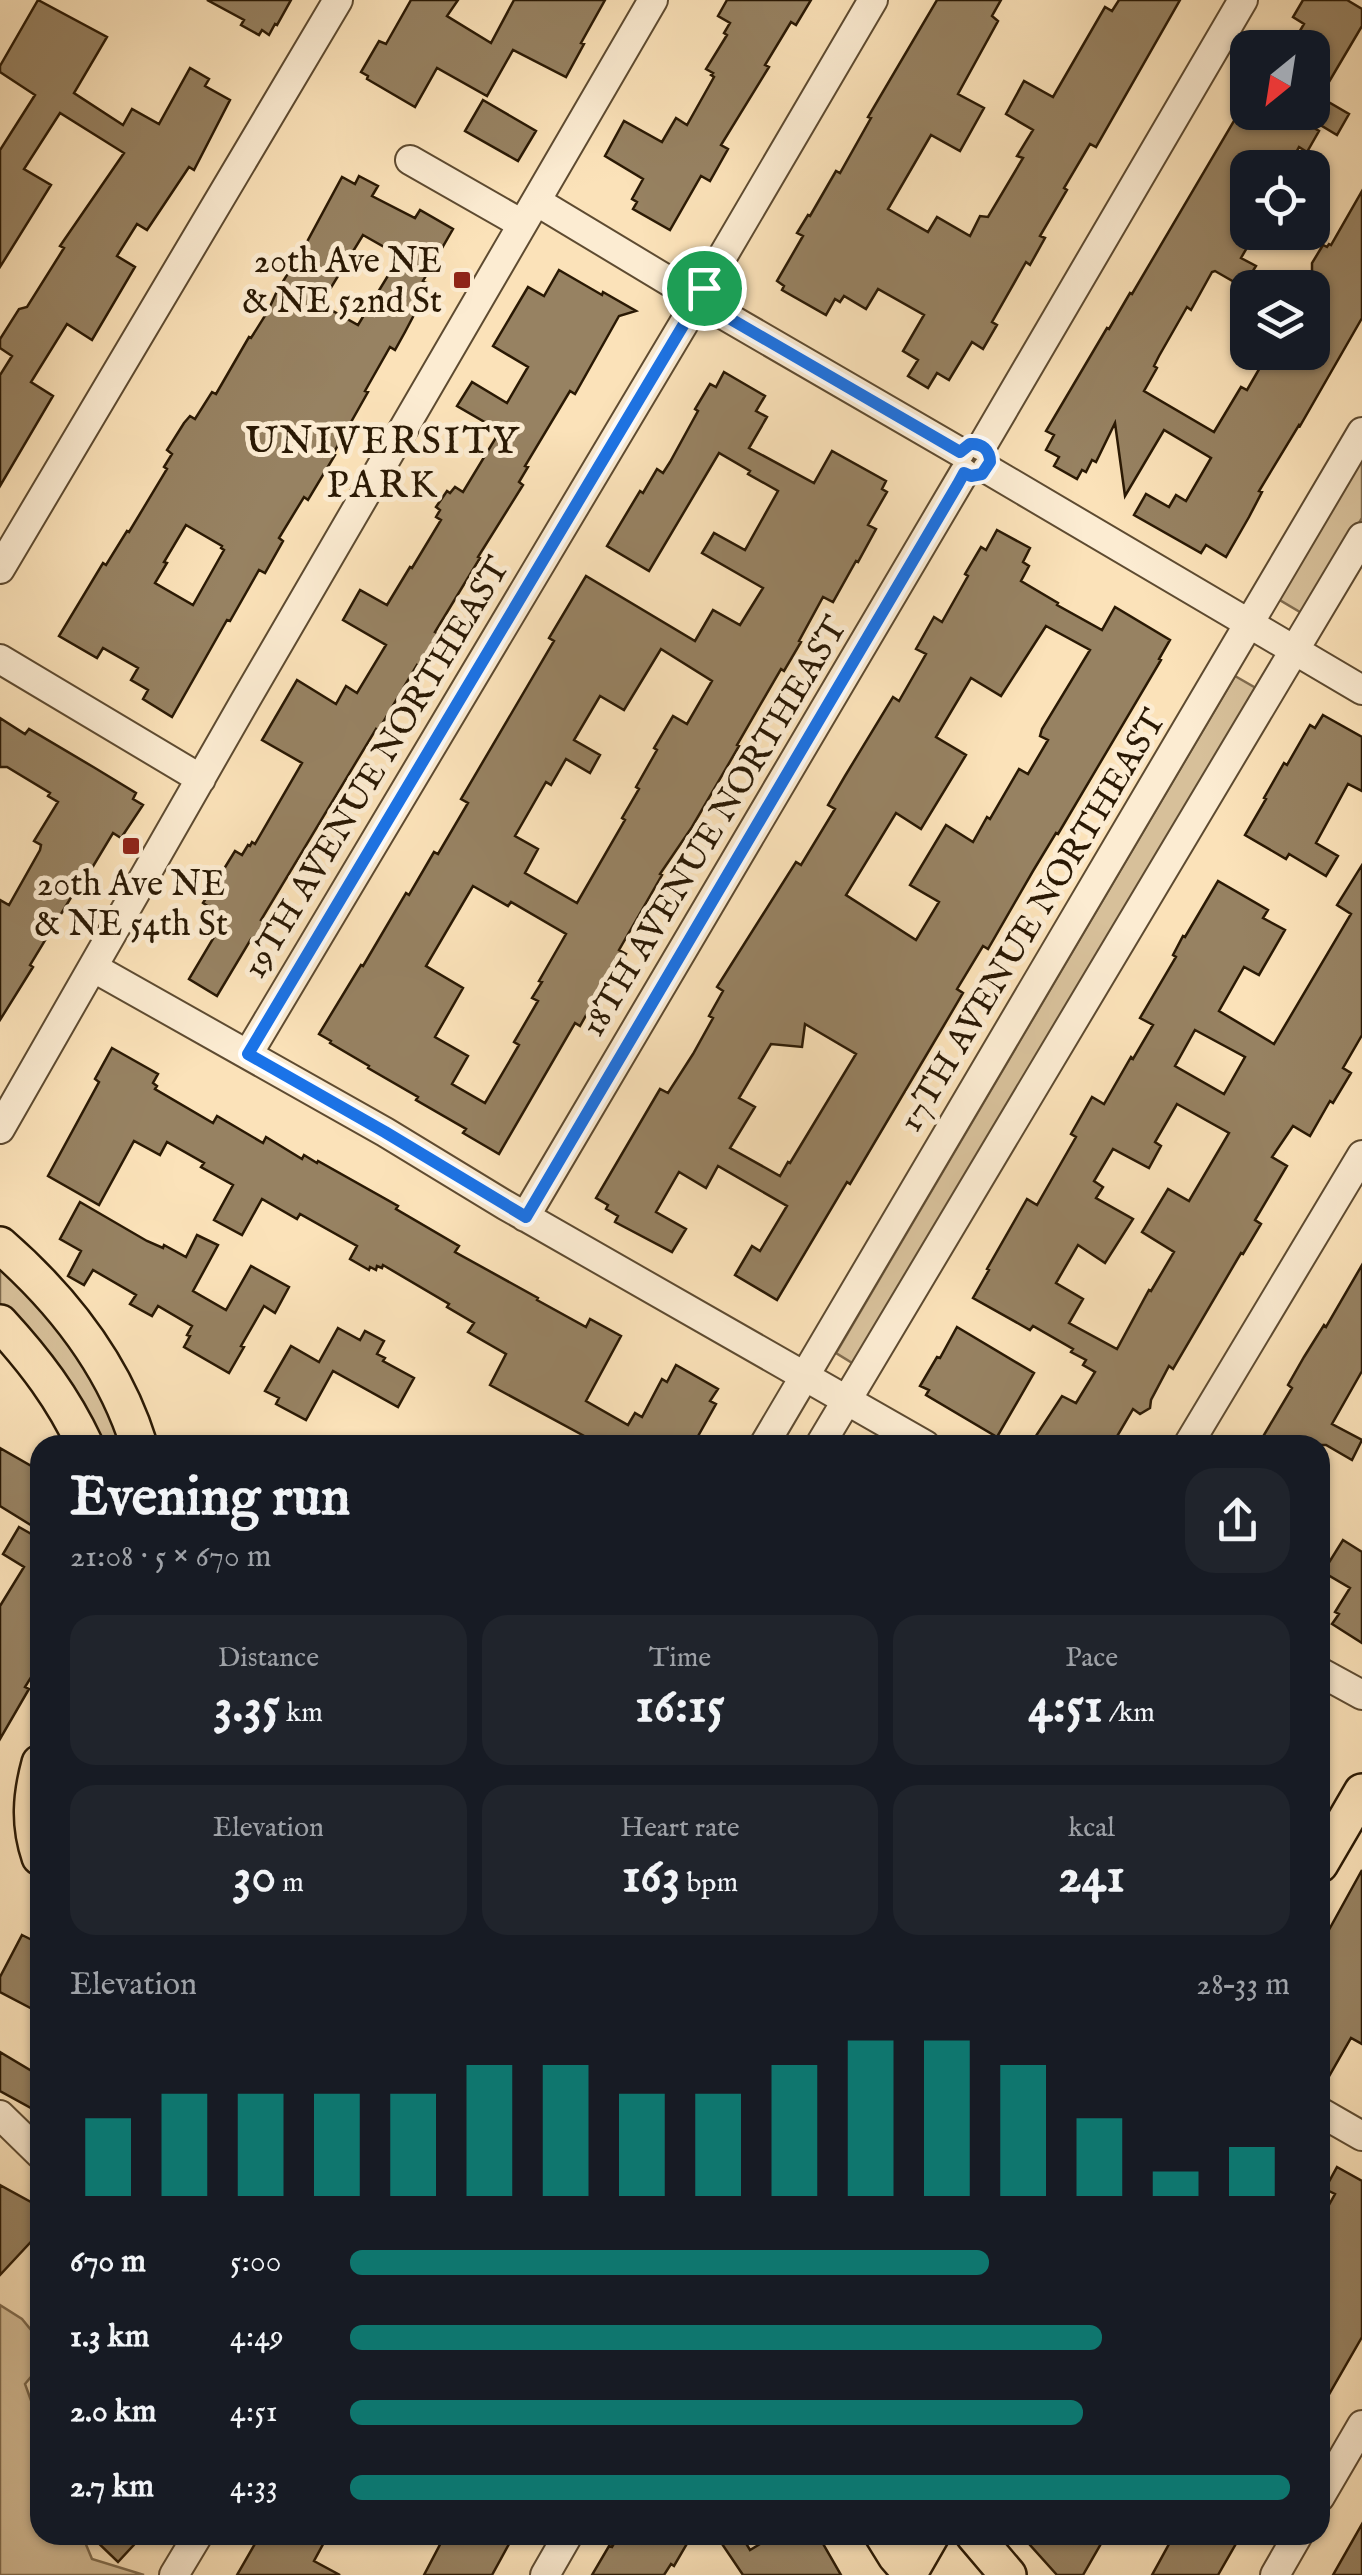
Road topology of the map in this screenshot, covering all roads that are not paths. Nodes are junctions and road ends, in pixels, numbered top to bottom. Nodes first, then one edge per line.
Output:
1 (338, 0) edge
2 (653, 0) edge
3 (872, 0) edge
4 (1242, 0) edge
5 (410, 160) dead end
6 (529, 212) junction
7 (698, 300) junction
8 (1362, 432) edge
9 (973, 460) junction
10 (1362, 537) edge
11 (0, 569) edge
12 (1250, 623) junction
13 (1295, 650) junction
14 (0, 658) edge
15 (1362, 690) edge
16 (201, 779) junction
17 (94, 968) junction
18 (248, 1054) junction
19 (0, 1129) edge
20 (1362, 1155) edge
21 (526, 1217) junction
22 (0, 1245) edge
23 (0, 1323) edge
24 (805, 1376) junction
25 (846, 1400) junction
26 (80, 1435) edge
27 (135, 1435) edge
28 (770, 1435) edge
29 (826, 1435) edge
30 (907, 1435) edge
31 (1194, 1435) edge
32 (1330, 1677) edge
33 (1362, 1695) edge
34 (1362, 1792) edge
35 (1330, 1847) edge
36 (0, 2115) edge
37 (1330, 2118) edge
38 (1362, 2136) edge
39 (30, 2144) edge
40 (1362, 2425) edge
41 (1330, 2480) edge
42 (192, 2545) edge
43 (562, 2545) edge
44 (889, 2545) edge
45 (925, 2545) edge
46 (982, 2545) edge
47 (1292, 2545) edge
48 (909, 2573) edge
49 (174, 2575) edge
50 (545, 2575) edge
51 (1008, 2575) edge
52 (1275, 2575) edge

1 - 11 street
2 - 6 street
3 - 7 street, 19TH AVENUE NORTHEAST
4 - 9 street, 18TH AVENUE NORTHEAST
5 - 6 street
6 - 7 street
6 - 16 street
7 - 9 street
7 - 18 street, 19TH AVENUE NORTHEAST
8 - 12 street, 17TH AVENUE NORTHEAST
9 - 12 street
9 - 21 street, 18TH AVENUE NORTHEAST
10 - 13 street
12 - 13 street
12 - 24 street, 17TH AVENUE NORTHEAST
13 - 15 street
13 - 25 street
14 - 16 street
16 - 17 street
17 - 18 street
17 - 19 street
18 - 21 street
20 - 31 street
21 - 24 street
22 - 27 main road
23 - 26 main road
24 - 25 street
24 - 28 street, 17TH AVENUE NORTHEAST
25 - 29 street
25 - 30 street
32 - 33 street
34 - 35 main road
36 - 39 street
37 - 38 street
40 - 41 street
42 - 49 street
43 - 50 street
44 - 48 main road
45 - 48 main road
46 - 51 main road
47 - 52 street

